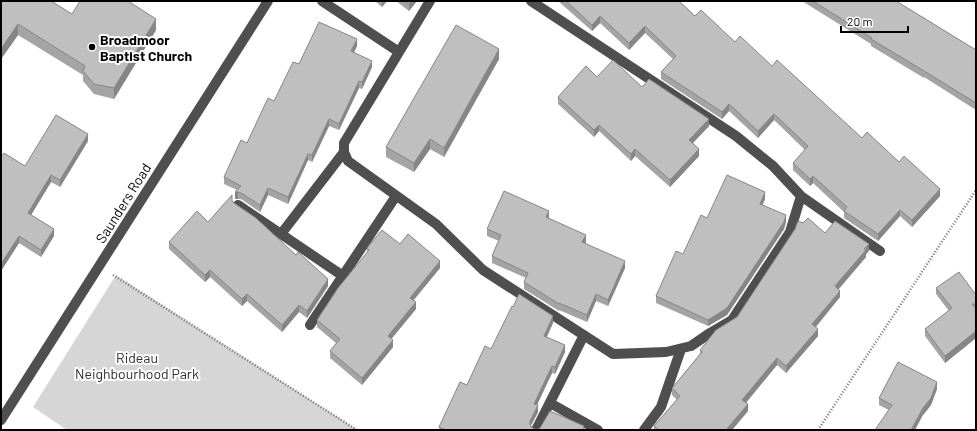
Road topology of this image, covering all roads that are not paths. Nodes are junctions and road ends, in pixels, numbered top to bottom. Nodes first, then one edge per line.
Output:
1 (268, 1) edge
2 (322, 1) edge
3 (430, 1) edge
4 (530, 1) edge
5 (399, 52) junction
6 (344, 152) junction
7 (396, 196) junction
8 (801, 196) junction
9 (238, 205) edge
10 (281, 234) junction
11 (880, 250) dead end
12 (343, 276) junction
13 (310, 325) dead end
14 (584, 335) junction
15 (681, 349) junction
16 (550, 403) junction
17 (1, 420) edge
18 (536, 430) edge
19 (598, 430) edge
20 (644, 430) edge

1 - 17 street, Saunders Road
2 - 5 street
3 - 5 street
4 - 8 street
5 - 6 street
6 - 7 street
6 - 10 street
7 - 12 street
7 - 14 street
8 - 11 street
8 - 15 street
9 - 10 street
10 - 12 street
12 - 13 street
14 - 15 street
14 - 16 street
15 - 20 street
16 - 18 street
16 - 19 street

